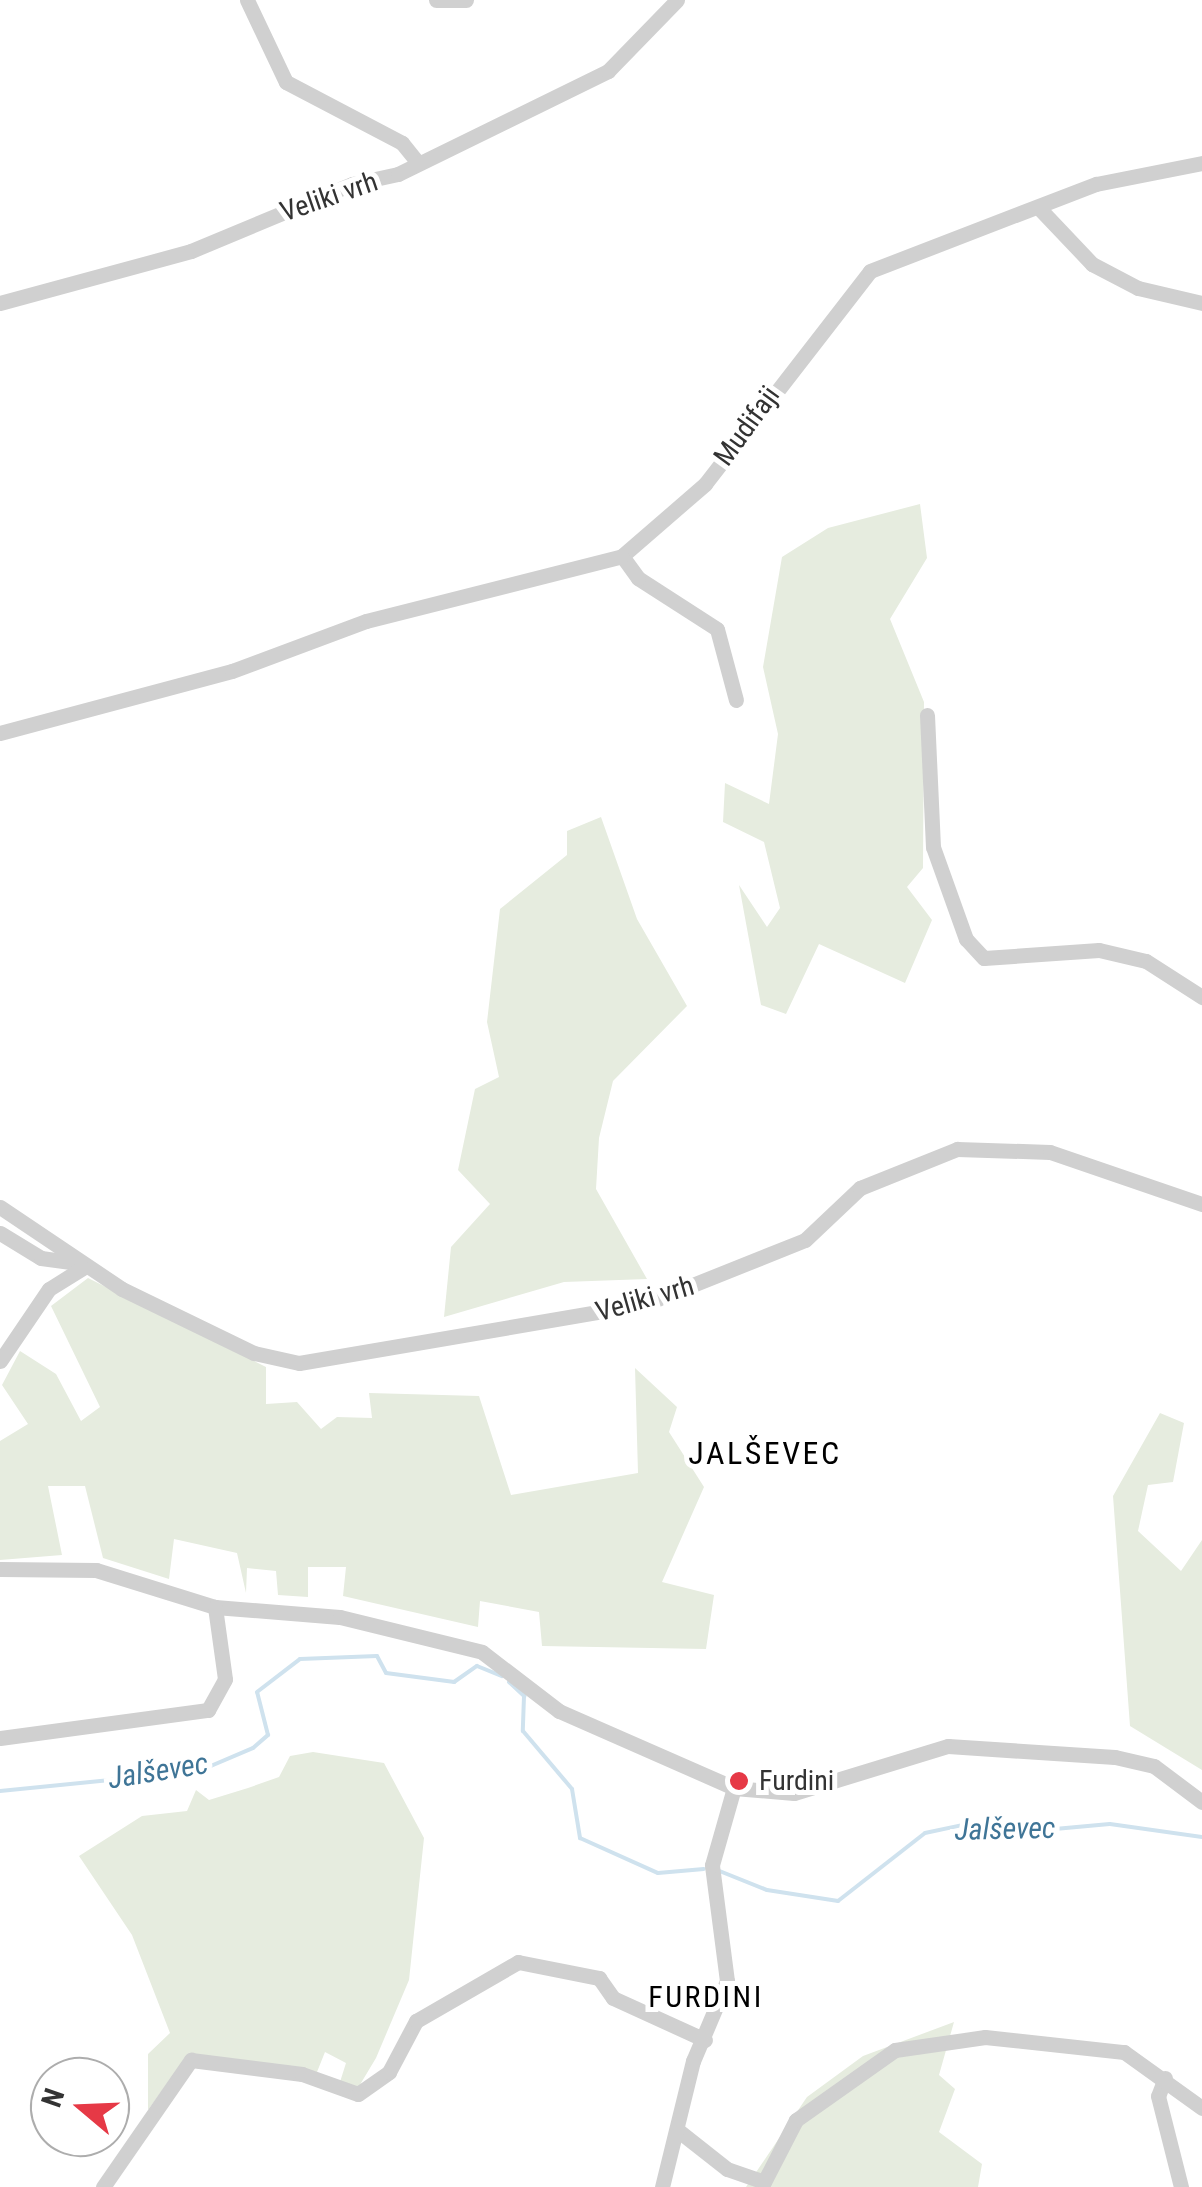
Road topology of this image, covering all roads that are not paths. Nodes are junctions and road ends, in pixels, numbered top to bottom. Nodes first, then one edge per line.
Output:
1 (247, 0) edge
2 (436, 0) edge
3 (466, 0) edge
4 (676, 0) edge
5 (416, 160) junction
6 (1202, 163) edge
7 (1038, 207) junction
8 (1202, 302) edge
9 (0, 304) edge
10 (622, 556) junction
11 (736, 700) dead end
12 (927, 715) dead end
13 (0, 733) edge
14 (1202, 997) edge
15 (1202, 1204) edge
16 (0, 1207) edge
17 (0, 1233) edge
18 (77, 1265) junction
19 (0, 1361) edge
20 (0, 1569) edge
21 (215, 1607) junction
22 (0, 1738) edge
23 (734, 1788) junction
24 (1202, 1802) edge
25 (704, 2040) junction
26 (1165, 2078) junction
27 (1202, 2108) edge
28 (680, 2132) junction
29 (103, 2187) edge
30 (662, 2187) edge
31 (1181, 2187) edge

1 - 5 street
2 - 3 street
4 - 5 street, Veliki vrh
5 - 9 street, Veliki vrh
6 - 7 street, Mudifaji
7 - 8 street
7 - 10 street, Mudifaji
10 - 11 street
10 - 13 street
12 - 14 street
15 - 18 street, Veliki vrh
16 - 18 street, Veliki vrh
17 - 18 street, Veliki vrh
18 - 19 street
20 - 21 street
21 - 22 street
21 - 23 street
23 - 24 street
23 - 25 street
25 - 28 street
25 - 29 street
26 - 27 street
26 - 28 street
26 - 31 street
28 - 30 street

